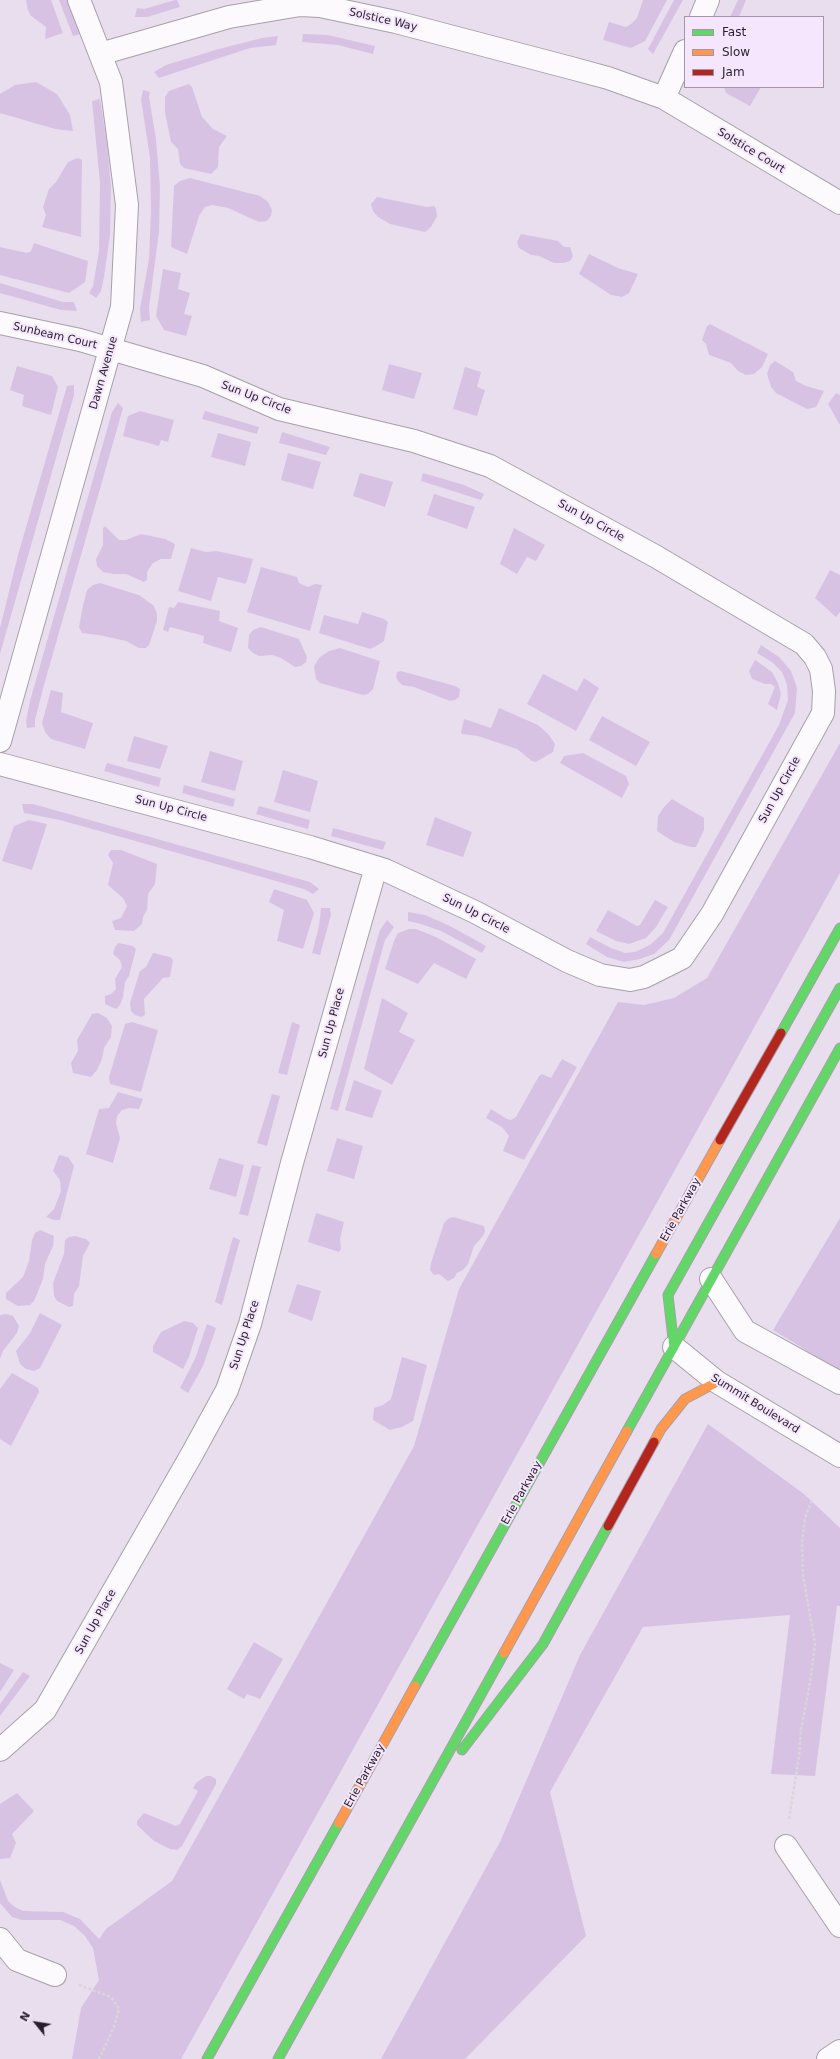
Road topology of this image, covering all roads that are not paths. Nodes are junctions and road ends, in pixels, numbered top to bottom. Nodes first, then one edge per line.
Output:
1 (80, 0) edge
2 (708, 0) edge
3 (701, 16) edge
4 (684, 53) edge
5 (100, 54) junction
6 (664, 98) junction
7 (840, 203) edge
8 (0, 323) edge
9 (111, 350) junction
10 (0, 741) edge
11 (0, 764) edge
12 (376, 867) junction
13 (840, 928) edge
14 (840, 988) edge
15 (840, 1048) edge
16 (711, 1279) junction
17 (674, 1346) junction
18 (717, 1382) junction
19 (840, 1383) edge
20 (840, 1456) edge
21 (0, 1750) edge
22 (416, 1811) junction
23 (786, 1846) dead end
24 (840, 1926) edge
25 (0, 1939) edge
26 (55, 1976) road end
27 (840, 2051) edge
28 (207, 2059) edge
29 (278, 2059) edge
30 (828, 2059) edge

1 - 5 street, Dawn Avenue
2 - 3 street
4 - 6 street
5 - 6 street, Solstice Way
5 - 9 street, Dawn Avenue
6 - 7 street, Solstice Court
8 - 9 street, Sunbeam Court
9 - 10 street, Dawn Avenue
9 - 12 street, Sun Up Circle
11 - 12 street, Sun Up Circle
12 - 21 street, Sun Up Place
13 - 28 main road, Erie Parkway
14 - 17 main road
15 - 16 main road
16 - 17 main road
16 - 19 street
17 - 18 street, Summit Boulevard
17 - 22 main road
18 - 20 street, Summit Boulevard
18 - 22 main road
22 - 29 main road
23 - 24 street
25 - 26 street
27 - 30 street

